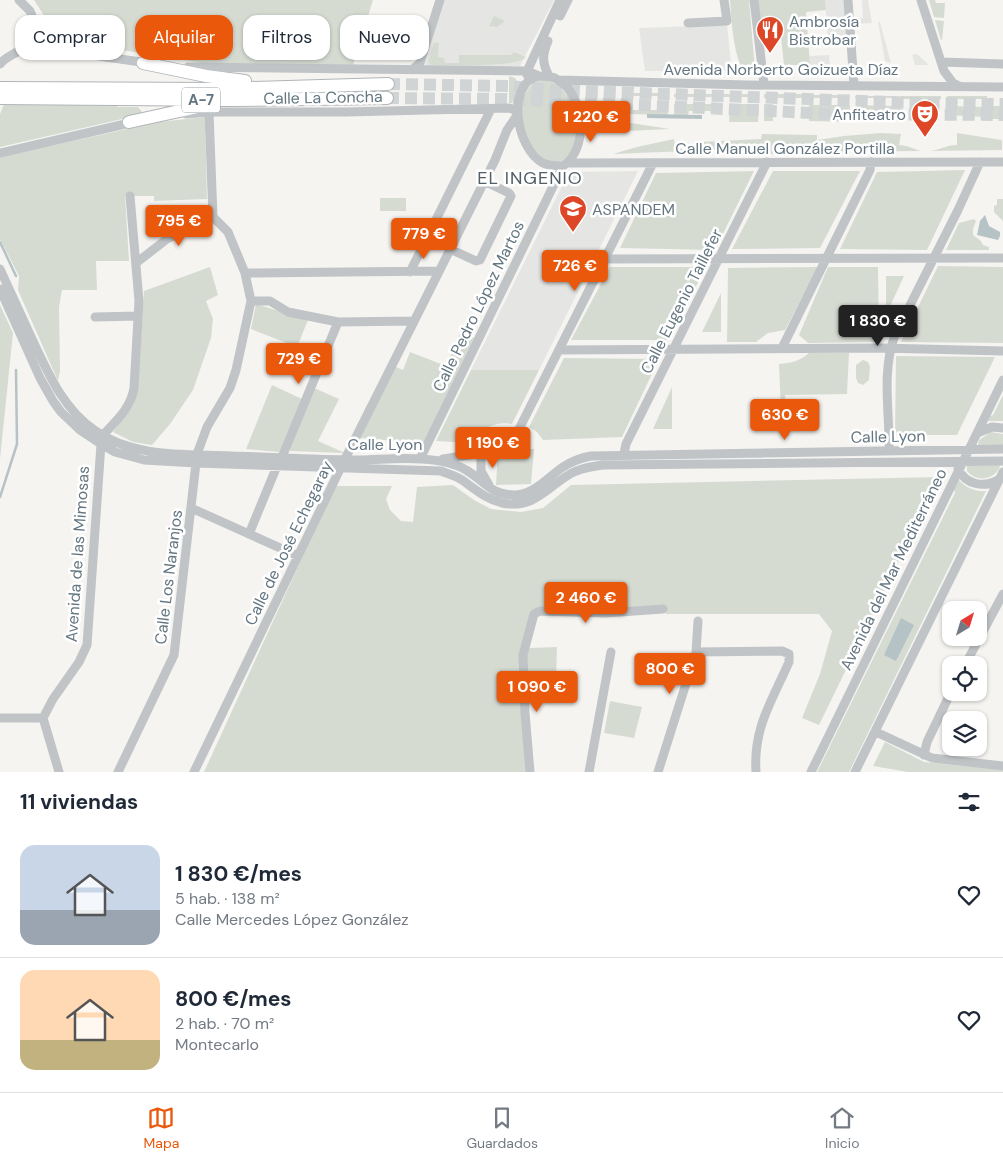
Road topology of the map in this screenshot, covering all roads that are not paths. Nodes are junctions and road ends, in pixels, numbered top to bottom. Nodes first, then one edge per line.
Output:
1 (20, 0) edge
2 (440, 0) edge
3 (560, 0) edge
4 (568, 0) edge
5 (724, 0) edge
6 (754, 0) edge
7 (848, 0) edge
8 (921, 0) edge
9 (32, 15) edge
10 (688, 23) dead end
11 (4, 56) edge
12 (123, 60) edge
13 (143, 63) junction
14 (420, 63) junction
15 (0, 64) edge
16 (1003, 64) edge
17 (942, 67) junction
18 (412, 70) junction
19 (429, 70) junction
20 (528, 71) junction
21 (544, 76) junction
22 (559, 80) junction
23 (526, 83) junction
24 (388, 84) tunnel mouth
25 (764, 84) junction
26 (325, 85) junction
27 (854, 85) junction
28 (917, 85) junction
29 (959, 86) junction
30 (1003, 87) edge
31 (0, 88) edge
32 (15, 93) junction
33 (0, 98) edge
34 (387, 98) tunnel mouth
35 (234, 100) junction
36 (491, 109) junction
37 (209, 112) junction
38 (518, 112) junction
39 (129, 122) junction
40 (0, 153) edge
41 (767, 162) junction
42 (872, 162) junction
43 (980, 162) junction
44 (1003, 162) edge
45 (565, 164) junction
46 (653, 164) junction
47 (484, 181) junction
48 (130, 196) dead end
49 (213, 217) junction
50 (450, 249) junction
51 (828, 257) junction
52 (719, 258) junction
53 (934, 258) junction
54 (1003, 258) edge
55 (605, 259) junction
56 (136, 263) junction
57 (0, 269) edge
58 (438, 271) junction
59 (410, 272) junction
60 (245, 273) junction
61 (0, 289) edge
62 (251, 301) junction
63 (138, 316) junction
64 (95, 317) dead end
65 (414, 321) junction
66 (338, 322) junction
67 (782, 348) junction
68 (674, 349) junction
69 (890, 349) junction
70 (559, 350) junction
71 (1003, 351) edge
72 (1003, 380) edge
73 (1003, 428) edge
74 (976, 433) junction
75 (101, 440) junction
76 (1003, 449) edge
77 (481, 450) junction
78 (968, 450) junction
79 (889, 451) junction
80 (624, 454) junction
81 (282, 457) junction
82 (420, 458) junction
83 (197, 459) junction
84 (345, 460) junction
85 (436, 460) junction
86 (1003, 461) edge
87 (277, 466) junction
88 (960, 466) junction
89 (340, 469) junction
90 (1001, 476) edge
91 (492, 490) junction
92 (190, 508) junction
93 (248, 534) junction
94 (298, 556) junction
95 (1003, 594) edge
96 (662, 609) dead end
97 (999, 613) edge
98 (698, 621) dead end
99 (611, 652) dead end
100 (696, 652) junction
101 (971, 656) edge
102 (947, 701) edge
103 (0, 718) edge
104 (43, 718) junction
105 (876, 732) junction
106 (924, 755) junction
107 (1003, 766) edge
108 (59, 772) edge
109 (118, 772) edge
110 (194, 772) edge
111 (530, 772) edge
112 (589, 772) edge
113 (658, 772) edge
114 (756, 772) edge
115 (811, 772) edge
116 (855, 772) edge

1 - 9 street
2 - 14 street
3 - 20 street
4 - 21 street
5 - 10 street
6 - 25 street
7 - 27 street
8 - 17 street
11 - 15 street
12 - 13 street
13 - 18 street
13 - 26 highway
14 - 18 street
14 - 19 street
16 - 17 street
17 - 28 street
17 - 29 street
18 - 19 street
19 - 20 street
20 - 21 street
20 - 23 street
21 - 22 street
21 - 23 street
22 - 25 street, Avenida Norberto Goizueta Díaz
22 - 45 street
23 - 38 street
24 - 26 highway, A-7
25 - 27 street, Avenida Norberto Goizueta Díaz
26 - 32 highway, A-7
27 - 28 street, Avenida Norberto Goizueta Díaz
28 - 29 street, Avenida Norberto Goizueta Díaz
29 - 30 street, Avenida Norberto Goizueta Díaz
31 - 32 highway, A-7
32 - 33 highway, A-7
32 - 35 highway, A-7
34 - 35 highway, A-7
35 - 39 highway
36 - 37 street, Calle La Concha
36 - 38 street, Calle La Concha
36 - 59 street
37 - 39 street, Calle La Concha
37 - 49 street
38 - 45 street
38 - 47 street, Calle de José Echegaray
39 - 40 street, Calle La Concha
41 - 42 street, Calle Manuel González Portilla
41 - 46 street, Calle Manuel González Portilla
41 - 52 street, Calle Eugenio Taillefer
42 - 43 street, Calle Manuel González Portilla
42 - 51 street
43 - 44 street, Calle Manuel González Portilla
43 - 53 street
45 - 46 street, Calle Manuel González Portilla
45 - 82 street, Calle Pedro López Martos
46 - 55 street
47 - 50 street, Calle de José Echegaray
47 - 50 street
48 - 56 street
49 - 56 street
49 - 60 street, Calle Los Naranjos
50 - 58 street, Calle de José Echegaray
51 - 52 street
51 - 53 street
51 - 67 street
52 - 55 street
52 - 68 street, Calle Eugenio Taillefer
53 - 54 street
53 - 69 street
55 - 70 street
56 - 63 street
57 - 75 street, Calle Lyon
58 - 59 street
58 - 65 street, Calle de José Echegaray
59 - 60 street
60 - 62 street, Calle Los Naranjos
61 - 75 street, Calle Lyon
62 - 66 street
62 - 83 street, Calle Los Naranjos
63 - 64 street
63 - 75 street
65 - 66 street
65 - 84 street, Calle de José Echegaray
66 - 81 street
67 - 68 street
67 - 69 street
68 - 70 street
68 - 80 street, Calle Eugenio Taillefer
69 - 71 street
69 - 79 street
70 - 77 street
72 - 74 street, Avenida del Mar Mediterráneo
73 - 74 street
74 - 78 street, Avenida del Mar Mediterráneo
75 - 83 street, Calle Lyon
75 - 104 street, Avenida de las Mimosas
76 - 78 street, Calle Lyon
77 - 85 street
77 - 91 street
78 - 79 street, Calle Lyon
78 - 88 street, Avenida del Mar Mediterráneo
79 - 80 street, Calle Lyon
80 - 91 street, Calle Lyon
81 - 83 street, Calle Lyon
81 - 84 street, Calle Lyon
82 - 84 street, Calle Lyon
82 - 85 street, Calle Lyon
83 - 87 street, Calle Lyon
83 - 92 street, Calle Los Naranjos
84 - 89 street, Calle de José Echegaray
85 - 91 street, Calle Lyon
86 - 88 street, Calle Lyon
87 - 89 street, Calle Lyon
87 - 93 street
88 - 89 street, Calle Lyon
88 - 90 street
88 - 115 street, Avenida del Mar Mediterráneo
89 - 94 street, Calle de José Echegaray
90 - 105 street
92 - 93 street
92 - 109 street, Calle Los Naranjos
93 - 94 street
94 - 110 street, Calle de José Echegaray
95 - 97 street
96 - 111 street
97 - 101 street
98 - 100 street
99 - 112 street
100 - 113 street
100 - 114 street
102 - 106 street
103 - 104 street
104 - 108 street
105 - 106 street
105 - 116 street
106 - 107 street

